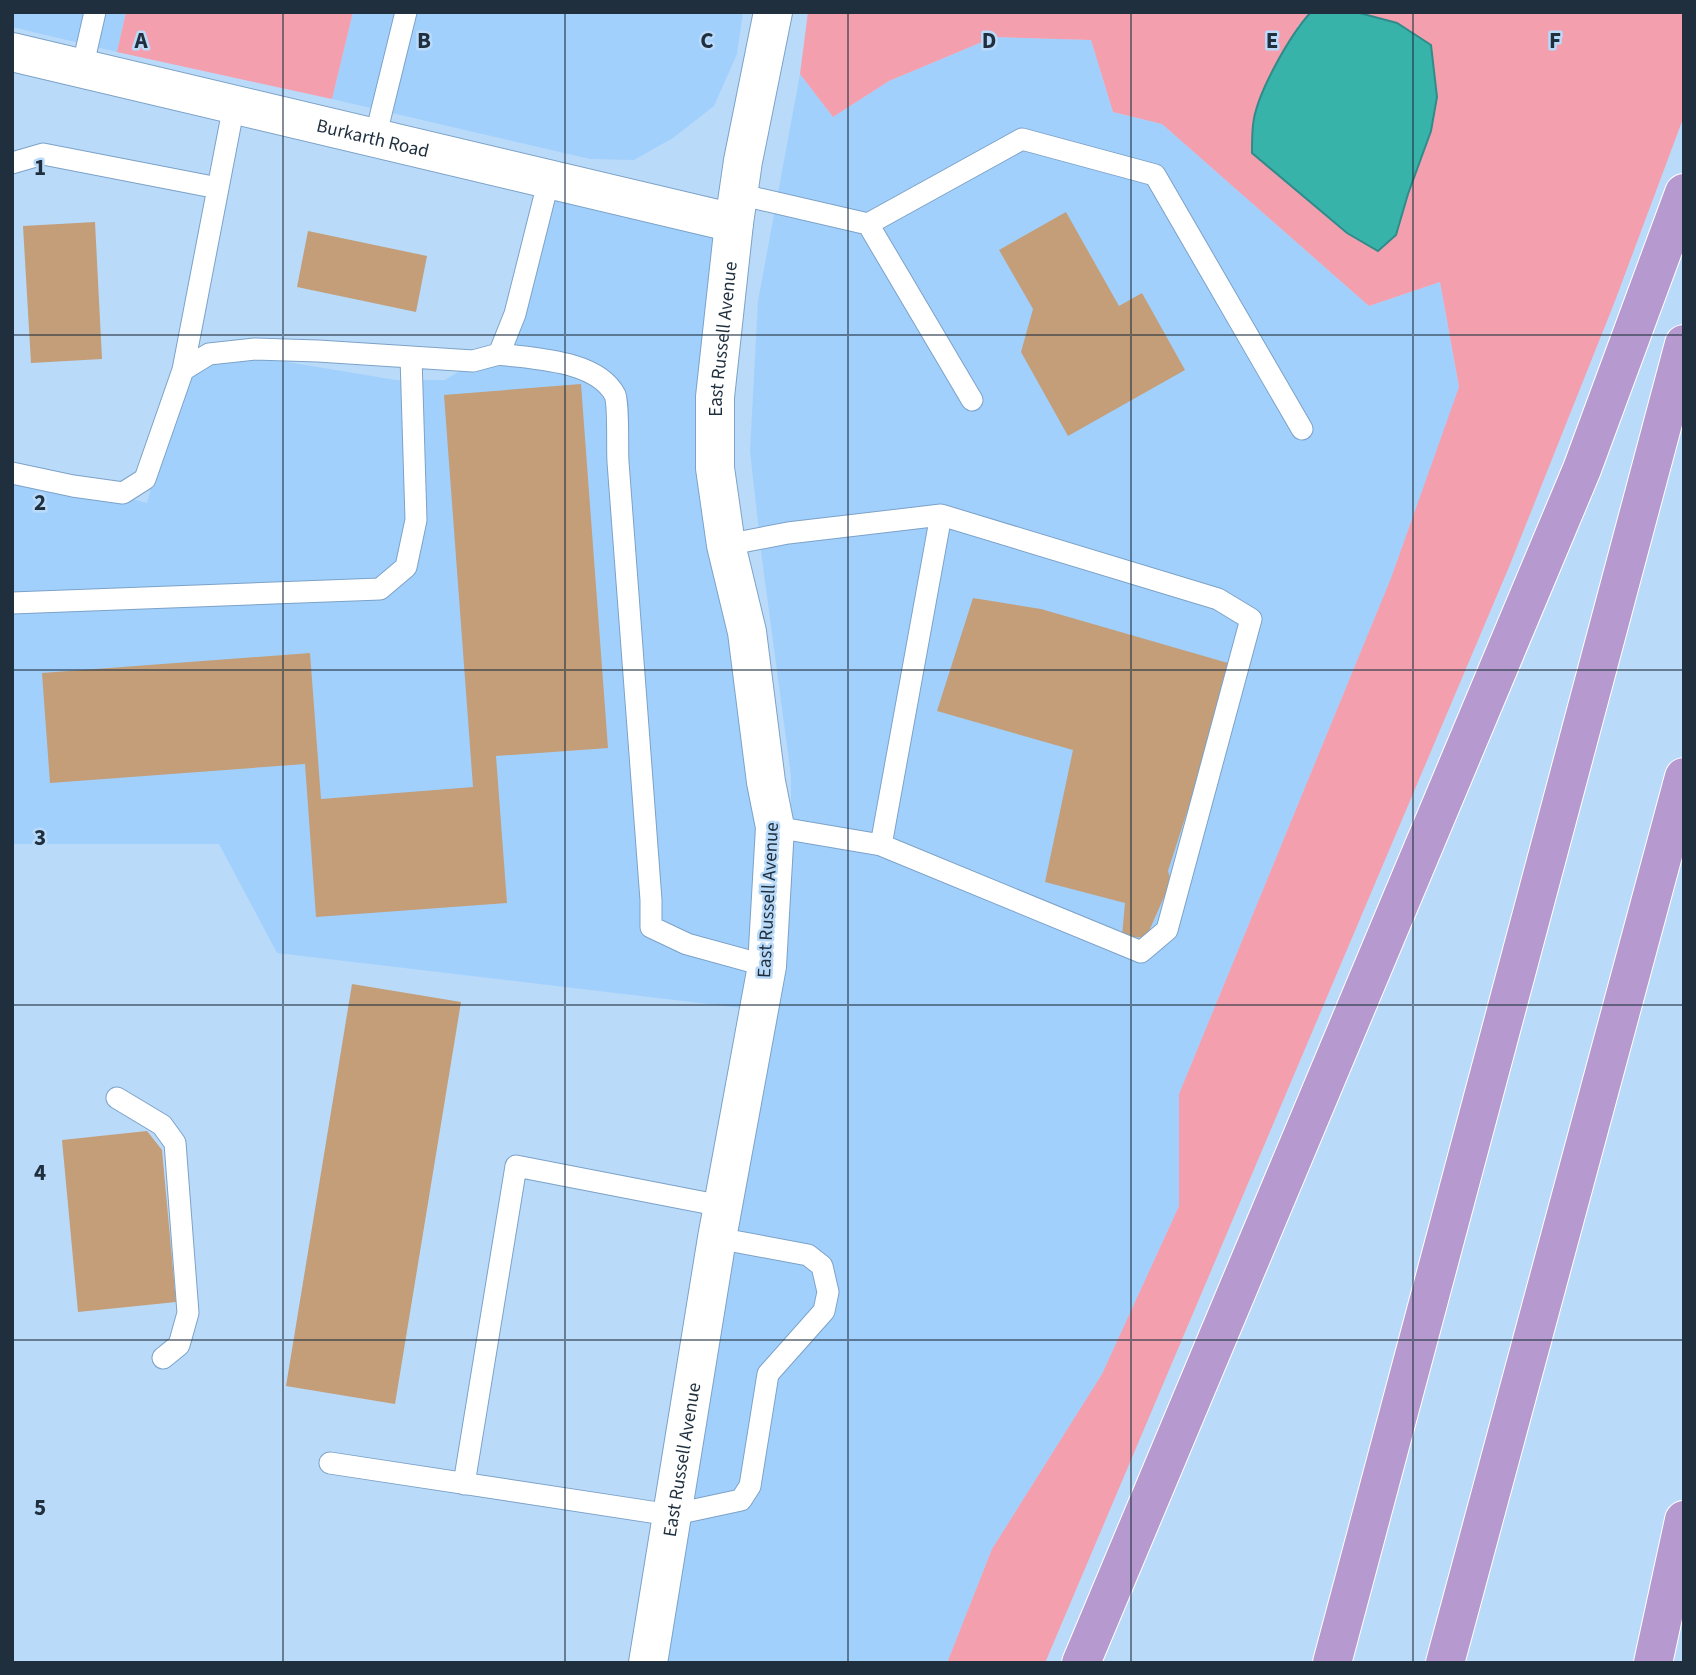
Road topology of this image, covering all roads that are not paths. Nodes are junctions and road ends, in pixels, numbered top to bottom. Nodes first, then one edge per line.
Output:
1 (95, 12) edge
2 (406, 12) edge
3 (773, 12) edge
4 (12, 52) edge
5 (82, 69) junction
6 (234, 105) junction
7 (376, 138) junction
8 (12, 163) edge
9 (549, 179) junction
10 (218, 188) junction
11 (1684, 193) edge
12 (736, 208) junction
13 (868, 224) junction
14 (1684, 344) edge
15 (499, 354) junction
16 (411, 357) junction
17 (183, 370) junction
18 (972, 400) dead end
19 (1302, 429) dead end
20 (12, 473) edge
21 (941, 515) junction
22 (726, 545) junction
23 (12, 603) edge
24 (1684, 777) edge
25 (775, 827) junction
26 (881, 845) junction
27 (766, 966) junction
28 (117, 1098) dead end
29 (719, 1222) junction
30 (163, 1359) dead end
31 (330, 1464) dead end
32 (464, 1484) junction
33 (671, 1516) junction
34 (1684, 1520) edge
35 (648, 1663) edge
36 (1081, 1663) edge
37 (1332, 1663) edge
38 (1445, 1663) edge
39 (1653, 1663) edge

1 - 5 lane
2 - 7 lane
3 - 12 street, East Russell Avenue
4 - 5 street, Burkarth Road
5 - 6 street, Burkarth Road
6 - 7 street, Burkarth Road
6 - 10 lane
7 - 9 street, Burkarth Road
8 - 10 lane
9 - 12 street, Burkarth Road
9 - 15 lane
10 - 17 lane
11 - 36 highway
12 - 13 lane
12 - 22 street, East Russell Avenue
13 - 18 lane
13 - 19 lane
14 - 37 highway
15 - 16 lane
15 - 27 lane
16 - 17 lane
16 - 23 lane
17 - 20 lane
21 - 22 lane
21 - 26 lane
21 - 26 lane
22 - 25 street, East Russell Avenue
24 - 38 highway
25 - 26 lane
25 - 27 street, East Russell Avenue
27 - 29 street, East Russell Avenue
28 - 30 lane
29 - 32 lane
29 - 33 street, East Russell Avenue
29 - 33 lane
31 - 32 lane
32 - 33 lane
33 - 35 street, East Russell Avenue
34 - 39 highway

